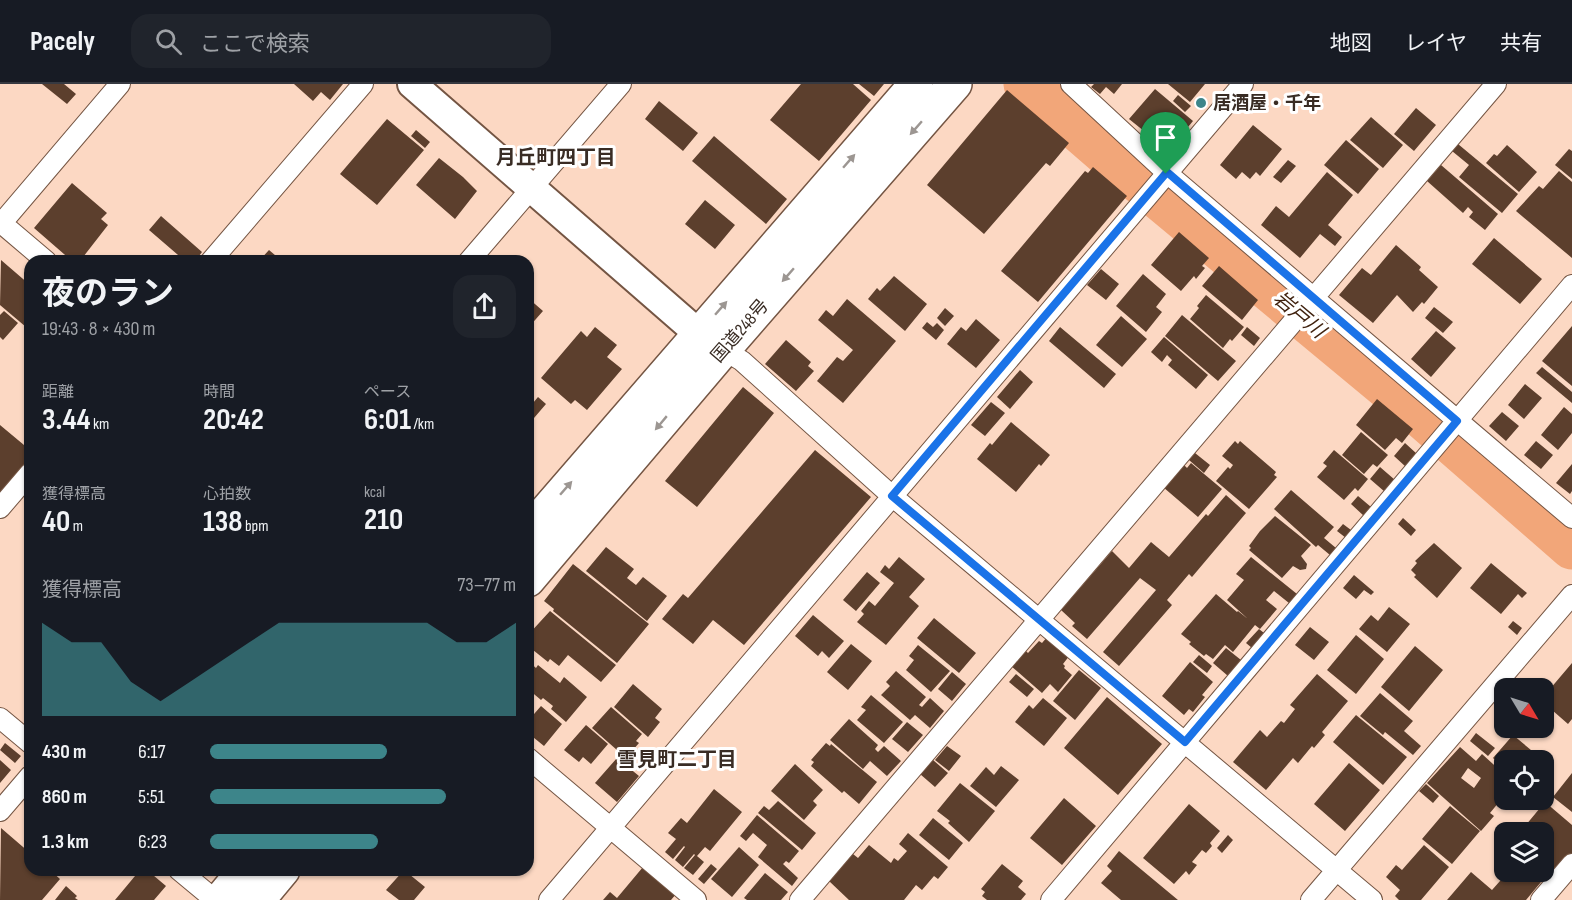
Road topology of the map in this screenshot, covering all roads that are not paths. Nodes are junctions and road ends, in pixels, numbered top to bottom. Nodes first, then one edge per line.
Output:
1 (120, 84) edge
2 (363, 84) edge
3 (412, 84) edge
4 (621, 84) edge
5 (916, 84) edge
6 (955, 84) edge
7 (1071, 84) edge
8 (1243, 84) edge
9 (1496, 84) edge
10 (1166, 173) junction
11 (532, 189) junction
12 (0, 223) edge
13 (39, 255) edge
14 (216, 255) edge
15 (473, 255) edge
16 (1572, 285) edge
17 (1313, 299) junction
18 (711, 342) junction
19 (1456, 422) junction
20 (24, 479) edge
21 (892, 496) junction
22 (0, 508) edge
23 (1572, 518) edge
24 (534, 526) edge
25 (534, 572) edge
26 (1572, 595) edge
27 (1039, 620) junction
28 (0, 718) edge
29 (24, 738) edge
30 (1185, 742) junction
31 (534, 763) edge
32 (24, 783) edge
33 (0, 811) edge
34 (611, 828) junction
35 (1572, 864) edge
36 (1336, 870) junction
37 (186, 876) edge
38 (240, 876) edge
39 (278, 876) edge
40 (215, 900) edge
41 (220, 900) edge
42 (258, 900) edge
43 (549, 900) edge
44 (696, 900) edge
45 (800, 900) edge
46 (1051, 900) edge
47 (1311, 900) edge
48 (1372, 900) edge
49 (1541, 900) edge

1 - 12 street
2 - 14 street
3 - 11 street
4 - 11 street
18 -> 5 highway, 国道248号
6 -> 18 highway, 国道248号
7 - 10 street
8 - 10 street
9 - 17 street
10 - 17 street
10 - 21 street
11 - 15 street
11 - 18 street
12 - 13 street
16 - 19 street
17 - 19 street
17 - 27 street
18 - 21 street
24 -> 18 highway, 国道248号
18 -> 25 highway, 国道248号
19 - 23 street
19 - 30 street
20 - 22 street
21 - 27 street
21 - 34 street
26 - 36 street
27 - 30 street
27 - 45 street
28 - 29 street
30 - 36 street
30 - 46 street
31 - 34 street
32 - 33 street
34 - 43 street
34 - 44 street
35 - 49 street
36 - 47 street
36 - 48 street
37 - 40 street
38 - 41 highway
39 - 42 highway

